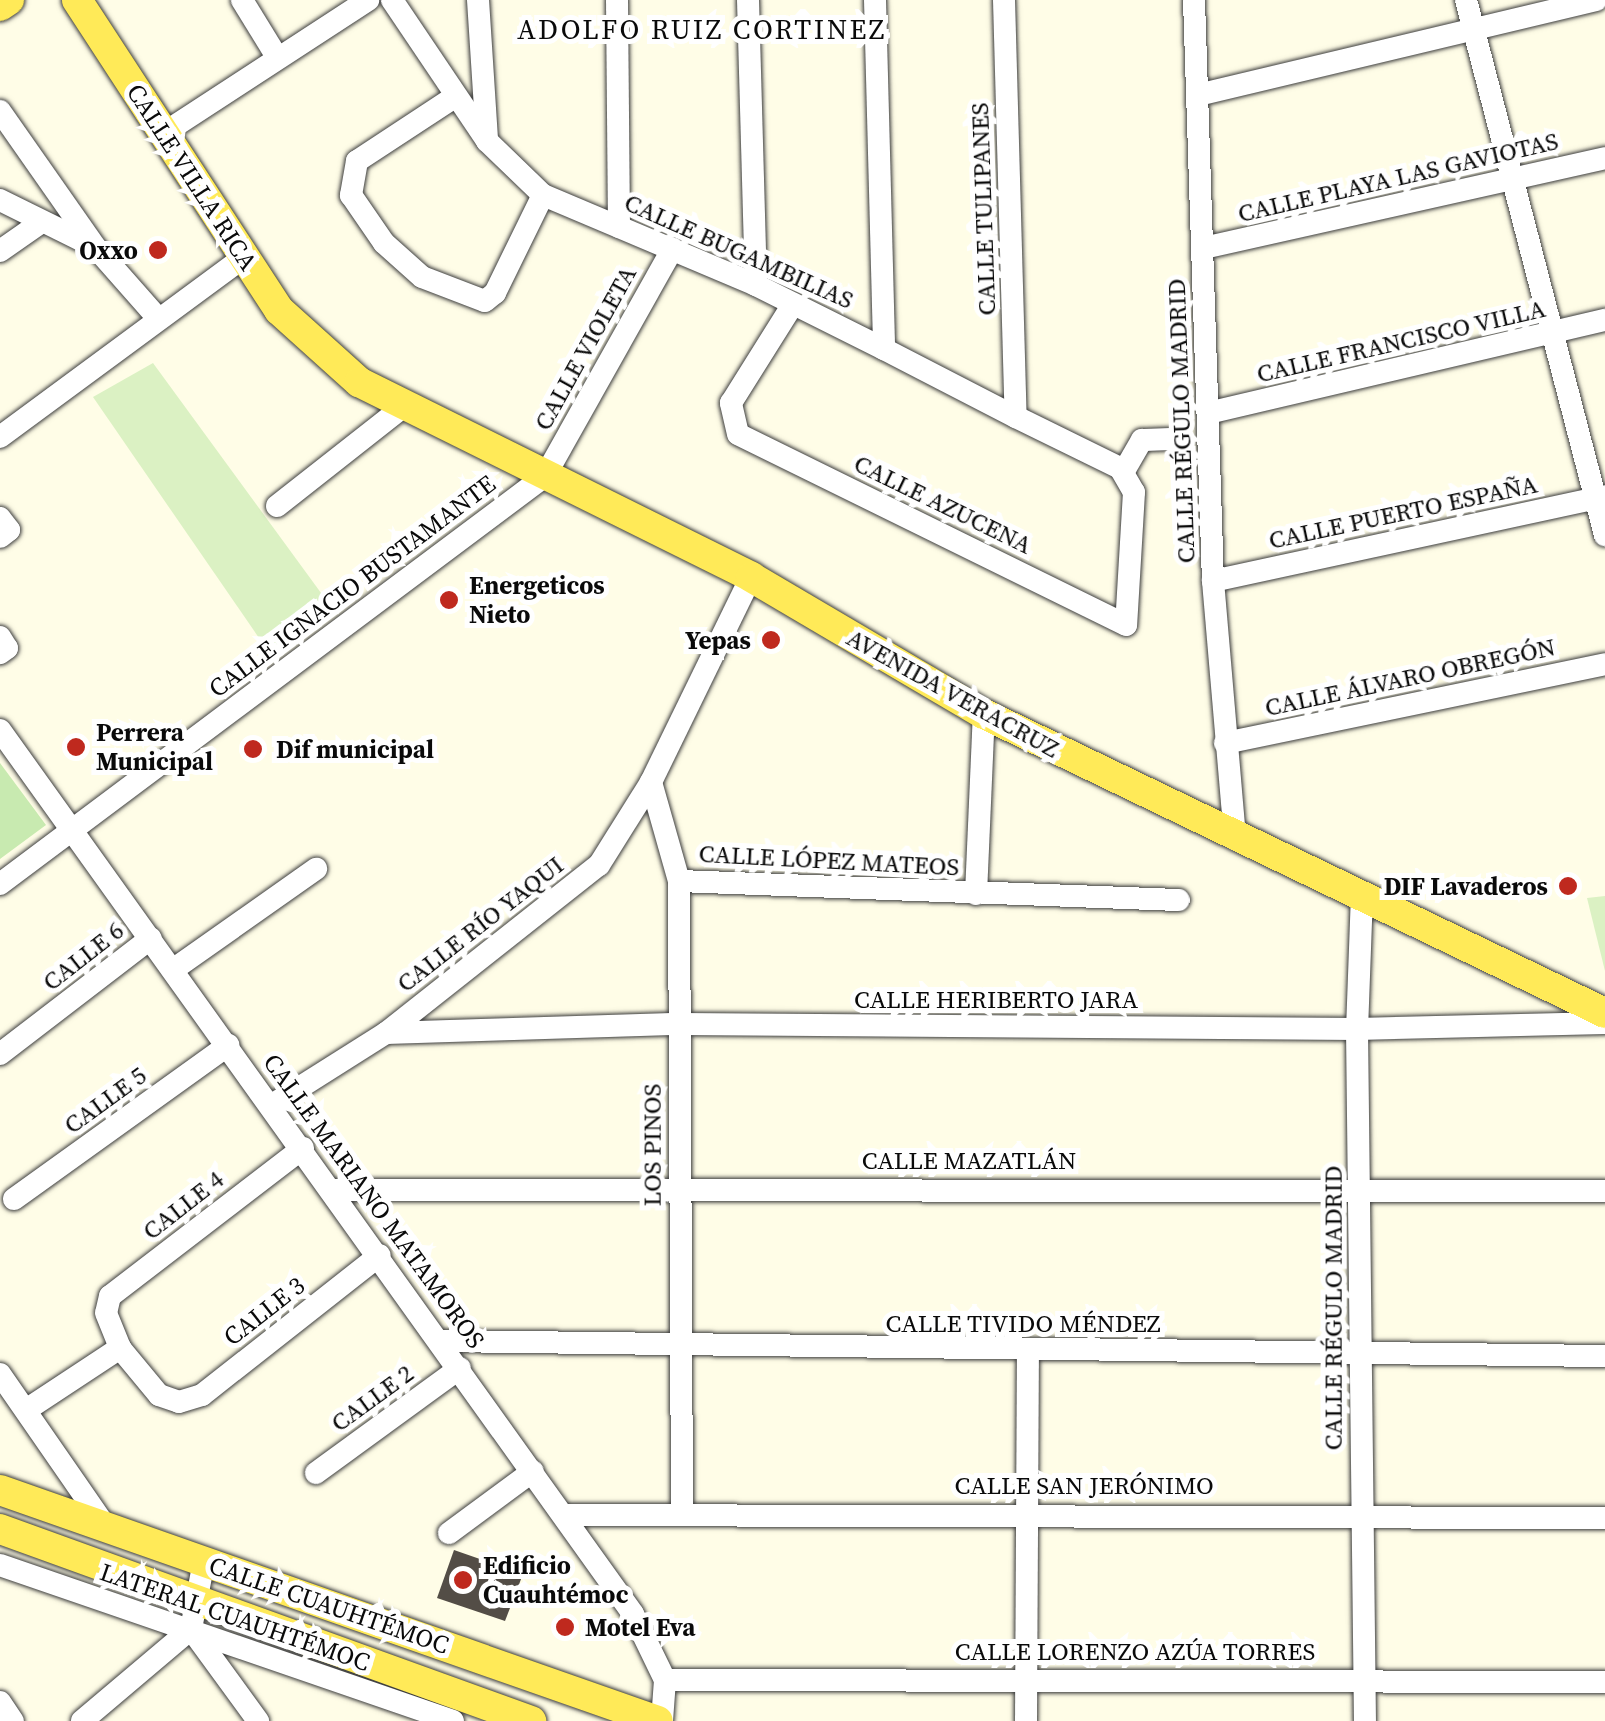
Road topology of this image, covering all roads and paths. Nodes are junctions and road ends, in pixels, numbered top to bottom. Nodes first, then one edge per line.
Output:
1 (9, 0) edge
2 (77, 0) edge
3 (242, 0) edge
4 (368, 0) edge
5 (392, 0) edge
6 (478, 0) edge
7 (617, 0) edge
8 (748, 0) edge
9 (874, 0) edge
10 (1004, 0) edge
11 (1194, 0) edge
12 (1466, 0) edge
13 (1596, 0) edge
14 (0, 6) edge
15 (1475, 32) junction
16 (276, 56) junction
17 (1198, 95) junction
18 (453, 98) junction
19 (0, 111) edge
20 (164, 134) junction
21 (486, 141) junction
22 (1605, 158) edge
23 (1517, 180) junction
24 (544, 195) junction
25 (0, 200) edge
26 (40, 223) junction
27 (620, 227) junction
28 (96, 248) junction
29 (673, 248) junction
30 (1203, 248) junction
31 (0, 251) edge
32 (244, 257) junction
33 (756, 286) junction
34 (793, 304) junction
35 (156, 316) junction
36 (1605, 320) edge
37 (1557, 334) junction
38 (315, 348) joint
39 (884, 349) junction
40 (404, 406) junction
41 (1208, 413) junction
42 (1016, 417) junction
43 (0, 437) edge
44 (1180, 439) dead end
45 (1127, 474) junction
46 (546, 476) junction
47 (1601, 497) edge
48 (276, 506) dead end
49 (0, 518) edge
50 (1605, 535) edge
51 (0, 537) edge
52 (751, 578) junction
53 (1213, 582) junction
54 (0, 638) edge
55 (0, 653) edge
56 (1605, 664) edge
57 (984, 714) junction
58 (0, 730) edge
59 (1225, 743) junction
60 (651, 782) junction
61 (76, 829) junction
62 (1235, 839) junction
63 (316, 868) dead end
64 (678, 880) junction
65 (0, 884) edge
66 (976, 894) junction
67 (1362, 894) junction
68 (1179, 900) dead end
69 (151, 938) junction
70 (174, 969) junction
71 (1605, 1012) edge
72 (1605, 1023) edge
73 (680, 1024) junction
74 (1357, 1029) junction
75 (386, 1033) junction
76 (228, 1045) junction
77 (0, 1054) edge
78 (272, 1106) junction
79 (303, 1148) junction
80 (679, 1187) junction
81 (1360, 1188) junction
82 (334, 1190) junction
83 (1605, 1191) edge
84 (14, 1199) dead end
85 (380, 1255) junction
86 (441, 1341) junction
87 (120, 1348) junction
88 (680, 1349) junction
89 (1028, 1350) junction
90 (1362, 1354) junction
91 (1605, 1356) edge
92 (460, 1368) junction
93 (0, 1374) edge
94 (26, 1410) junction
95 (533, 1471) junction
96 (316, 1472) dead end
97 (0, 1490) edge
98 (682, 1512) junction
99 (1026, 1512) junction
100 (1362, 1514) junction
101 (564, 1515) junction
102 (1605, 1518) edge
103 (106, 1527) junction
104 (0, 1529) edge
105 (449, 1533) dead end
106 (204, 1561) junction
107 (0, 1565) edge
108 (194, 1597) junction
109 (192, 1629) junction
110 (1025, 1676) junction
111 (665, 1680) junction
112 (1364, 1680) junction
113 (1605, 1682) edge
114 (0, 1702) edge
115 (13, 1721) edge
116 (82, 1721) edge
117 (258, 1721) edge
118 (452, 1721) edge
119 (531, 1721) edge
120 (660, 1721) edge
121 (1026, 1721) edge
122 (1365, 1721) edge

1 - 14 main road
2 - 20 main road, CALLE VILLA RICA
3 - 16 street
4 - 16 street
5 - 18 street, CALLE BUGAMBILIAS
6 - 21 street
7 - 27 street
8 - 33 street
9 - 39 street
10 - 42 street, CALLE TULIPANES
11 - 17 street, CALLE RÉGULO MADRID
12 - 15 street
13 - 15 street
15 - 17 street
15 - 23 street
16 - 20 street
17 - 30 street, CALLE RÉGULO MADRID
18 - 21 street, CALLE BUGAMBILIAS
18 - 24 street
19 - 28 street
20 - 32 main road, CALLE VILLA RICA
21 - 24 street, CALLE BUGAMBILIAS
22 - 23 street, CALLE PLAYA LAS GAVIOTAS
23 - 30 street, CALLE PLAYA LAS GAVIOTAS
23 - 37 street
24 - 27 street, CALLE BUGAMBILIAS
25 - 26 street
26 - 28 street
26 - 31 street
27 - 29 street, CALLE BUGAMBILIAS
28 - 35 street
29 - 33 street, CALLE BUGAMBILIAS
29 - 46 street, CALLE VIOLETA
30 - 41 street, CALLE RÉGULO MADRID
32 - 35 street
32 - 38 main road, CALLE VILLA RICA
33 - 34 street, CALLE BUGAMBILIAS
34 - 39 street, CALLE BUGAMBILIAS
34 - 45 street, CALLE AZUCENA
35 - 43 street
36 - 37 street, CALLE FRANCISCO VILLA
37 - 41 street, CALLE FRANCISCO VILLA
37 - 47 street
38 - 40 main road, AVENIDA VERACRUZ
39 - 42 street, CALLE BUGAMBILIAS
40 - 46 main road, AVENIDA VERACRUZ
40 - 48 street
41 - 53 street, CALLE RÉGULO MADRID
42 - 45 street, CALLE BUGAMBILIAS
44 - 45 street
46 - 52 main road, AVENIDA VERACRUZ
46 - 61 street, CALLE IGNACIO BUSTAMANTE
47 - 50 street
47 - 53 street, CALLE PUERTO ESPAÑA
49 - 51 street
52 - 57 main road, AVENIDA VERACRUZ
52 - 60 street, CALLE RÍO YAQUI
53 - 59 street, CALLE RÉGULO MADRID
54 - 55 street
56 - 59 street, CALLE ÁLVARO OBREGÓN
57 - 62 main road, AVENIDA VERACRUZ
57 - 66 street
58 - 61 street, CALLE MARIANO MATAMOROS
59 - 62 street, CALLE RÉGULO MADRID
60 - 64 street, LOS PINOS
60 - 75 street, CALLE RÍO YAQUI
61 - 65 street, CALLE IGNACIO BUSTAMANTE
61 - 69 street, CALLE MARIANO MATAMOROS
62 - 67 main road, AVENIDA VERACRUZ
63 - 70 street
64 - 66 street, CALLE LÓPEZ MATEOS
64 - 73 street, LOS PINOS
66 - 68 street, CALLE LÓPEZ MATEOS
67 - 71 main road, AVENIDA VERACRUZ
67 - 74 street, CALLE RÉGULO MADRID
69 - 70 street, CALLE MARIANO MATAMOROS
69 - 77 street, CALLE 6
70 - 76 street, CALLE MARIANO MATAMOROS
72 - 74 street, CALLE HERIBERTO JARA
73 - 74 street, CALLE HERIBERTO JARA
73 - 75 street, CALLE HERIBERTO JARA
73 - 80 street, LOS PINOS
74 - 81 street, CALLE RÉGULO MADRID
75 - 78 street, CALLE RÍO YAQUI
76 - 78 street, CALLE MARIANO MATAMOROS
76 - 84 street, CALLE 5
78 - 79 street, CALLE MARIANO MATAMOROS
79 - 82 street, CALLE MARIANO MATAMOROS
79 - 87 street, CALLE 4
80 - 81 street, CALLE MAZATLÁN
80 - 82 street, CALLE MAZATLÁN
80 - 88 street, LOS PINOS
81 - 83 street, CALLE MAZATLÁN
81 - 90 street, CALLE RÉGULO MADRID
82 - 85 street, CALLE MARIANO MATAMOROS
85 - 86 street, CALLE MARIANO MATAMOROS
85 - 87 street, CALLE 3
86 - 88 street, CALLE TIVIDO MÉNDEZ
86 - 92 street, CALLE MARIANO MATAMOROS
87 - 94 street
88 - 89 street, CALLE TIVIDO MÉNDEZ
88 - 98 street, LOS PINOS
89 - 90 street, CALLE TIVIDO MÉNDEZ
89 - 99 street
90 - 91 street, CALLE TIVIDO MÉNDEZ
90 - 100 street, CALLE RÉGULO MADRID
92 - 95 street, CALLE MARIANO MATAMOROS
92 - 96 street, CALLE 2
93 - 94 street
94 - 103 street
95 - 101 street, CALLE MARIANO MATAMOROS
95 - 105 street
97 - 103 main road, CALLE CUAUHTÉMOC
98 - 99 street, CALLE SAN JERÓNIMO
98 - 101 street, CALLE SAN JERÓNIMO
99 - 100 street, CALLE SAN JERÓNIMO
99 - 110 street
100 - 102 street, CALLE SAN JERÓNIMO
100 - 112 street, CALLE RÉGULO MADRID
101 - 111 street, CALLE MARIANO MATAMOROS
103 - 106 main road, CALLE CUAUHTÉMOC
104 - 108 main road, CALLE CUAUHTÉMOC
106 - 108 street
106 - 120 main road, CALLE CUAUHTÉMOC
107 - 109 street, LATERAL CUAUHTÉMOC
108 - 109 street
108 - 119 main road, CALLE CUAUHTÉMOC
109 - 116 street
109 - 117 street
109 - 118 street, LATERAL CUAUHTÉMOC
110 - 111 street, CALLE LORENZO AZÚA TORRES
110 - 112 street, CALLE LORENZO AZÚA TORRES
110 - 121 street
111 - 120 street
112 - 113 street, CALLE LORENZO AZÚA TORRES
112 - 122 street, CALLE RÉGULO MADRID
114 - 115 street

